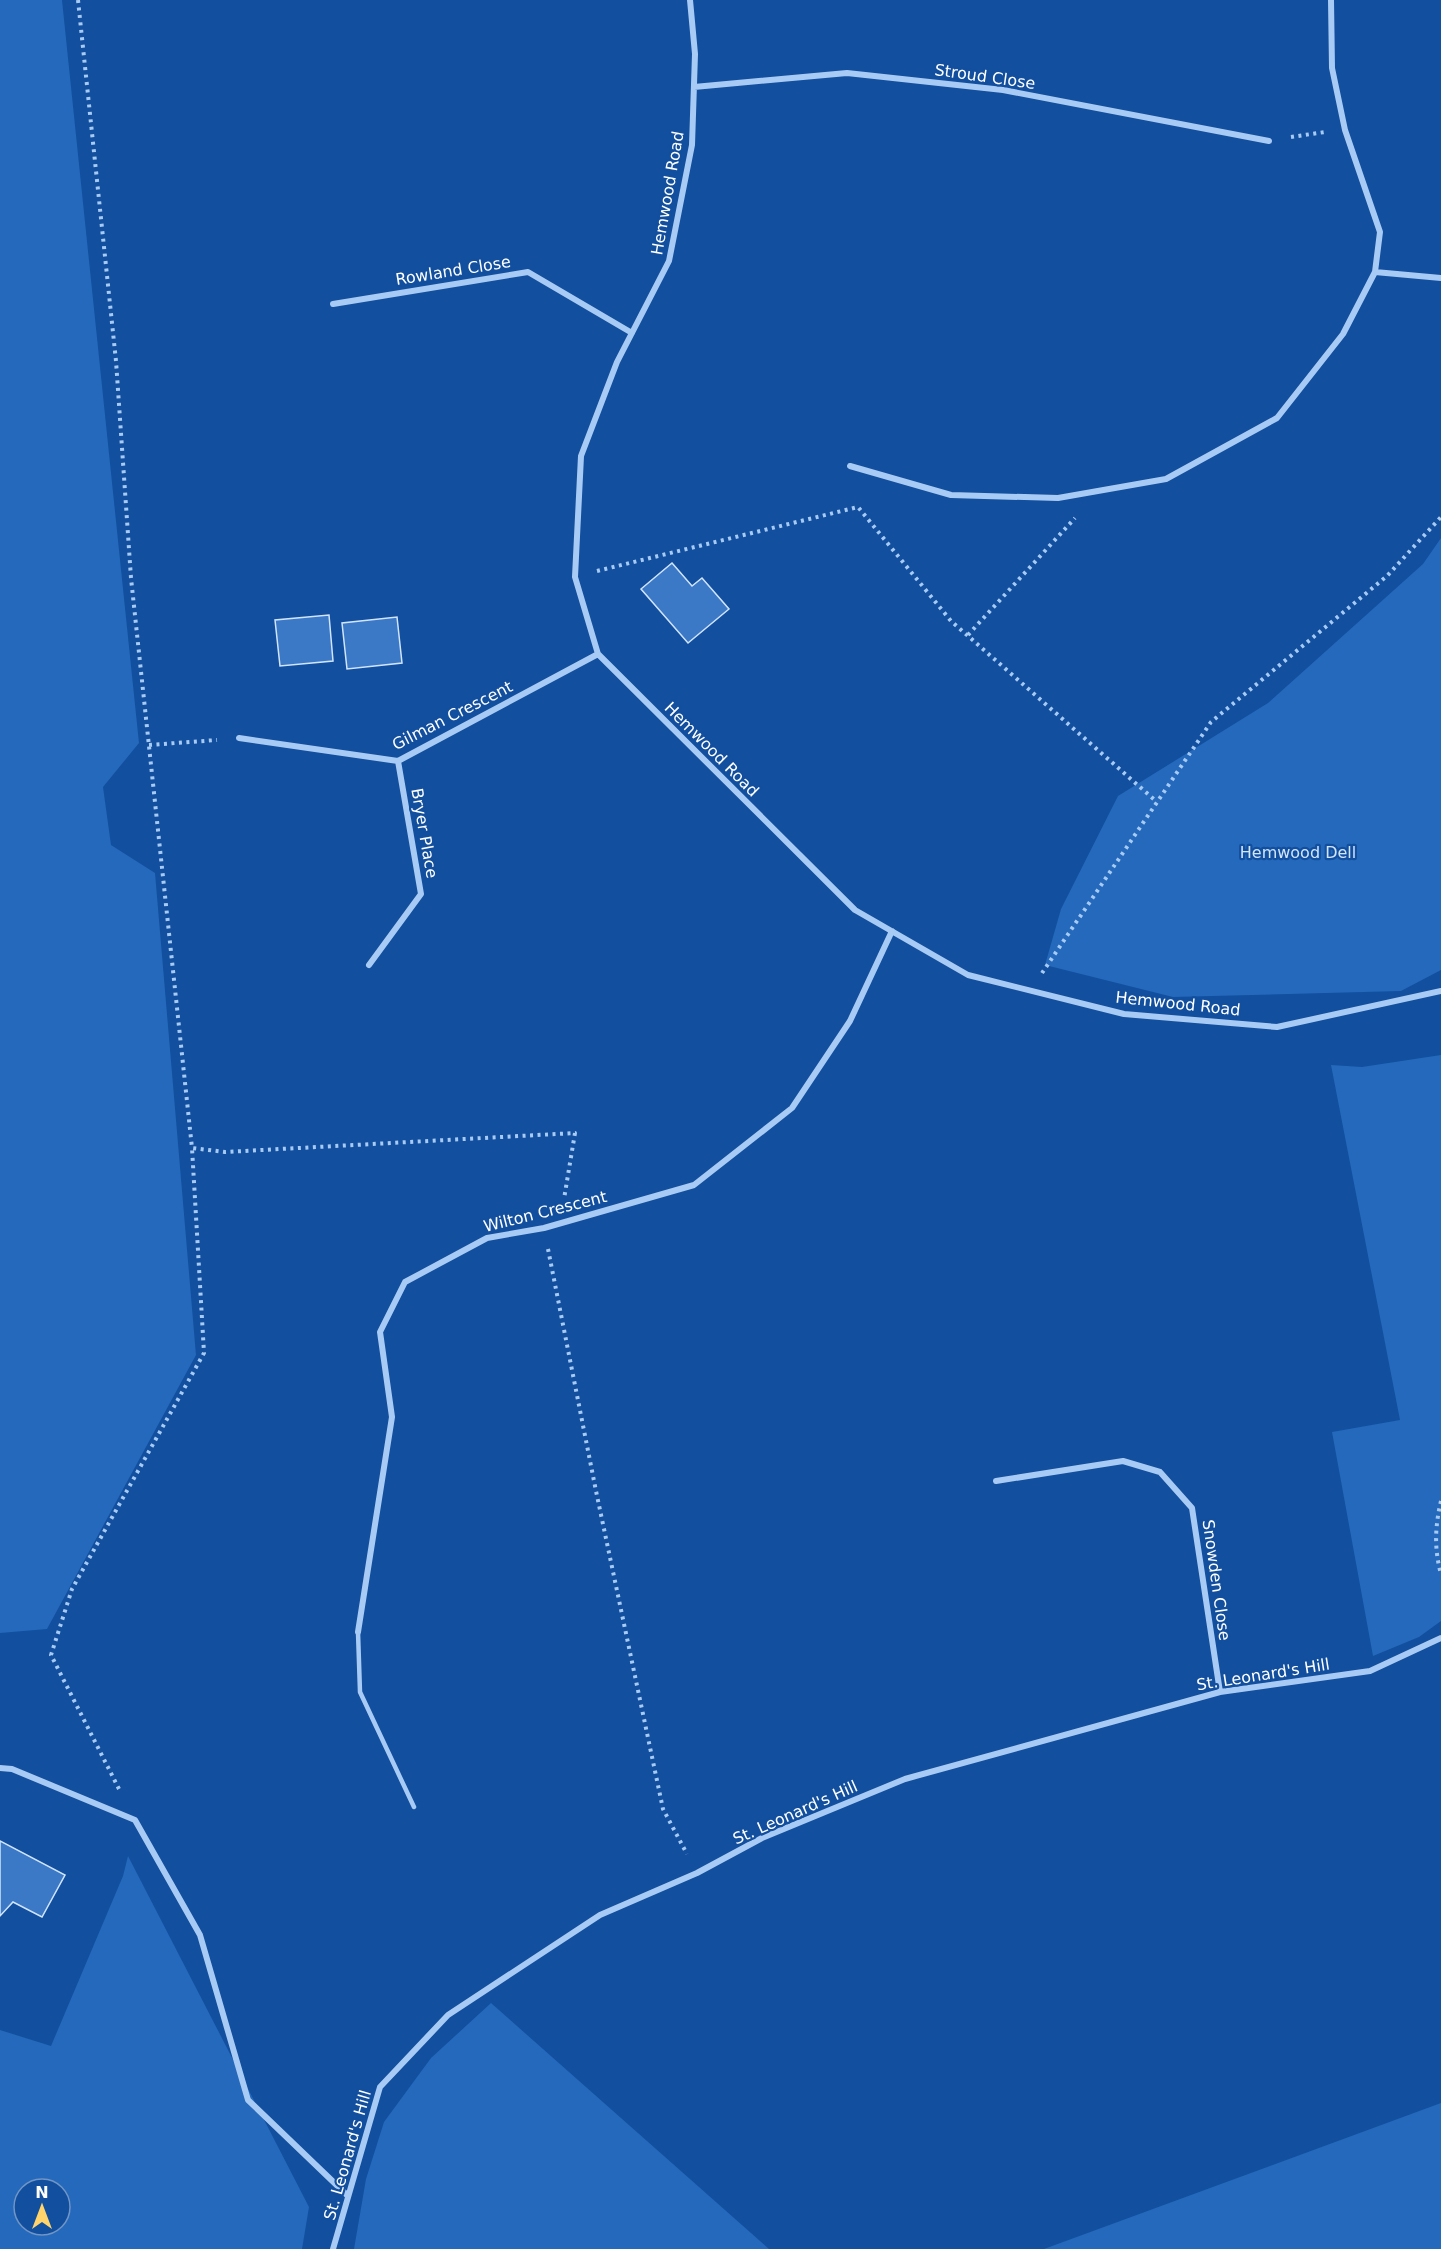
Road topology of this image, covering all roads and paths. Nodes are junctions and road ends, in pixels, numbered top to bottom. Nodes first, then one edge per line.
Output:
1 (690, 0) edge
2 (1331, 0) edge
3 (694, 87) junction
4 (1345, 130) junction
5 (1269, 141) joint
6 (1375, 272) junction
7 (1441, 278) edge
8 (333, 304) dead end
9 (632, 333) junction
10 (850, 466) dead end
11 (1101, 490) junction
12 (1441, 517) edge
13 (575, 577) junction
14 (968, 635) junction
15 (598, 654) junction
16 (239, 738) joint
17 (149, 745) dead end
18 (398, 761) junction
19 (1157, 802) junction
20 (892, 931) junction
21 (369, 965) dead end
22 (1030, 990) junction
23 (1441, 991) edge
24 (192, 1149) dead end
25 (544, 1228) junction
26 (996, 1481) dead end
27 (1441, 1501) edge
28 (1441, 1574) edge
29 (358, 1632) joint
30 (1441, 1638) edge
31 (1220, 1692) junction
32 (0, 1768) edge
33 (414, 1807) dead end
34 (135, 1820) junction
35 (697, 1873) junction
36 (348, 2196) junction
37 (333, 2249) edge

1 - 3 street, Hemwood Road
2 - 4 street
3 - 5 street, Stroud Close
3 - 9 street, Hemwood Road
4 - 5 path
4 - 6 street
6 - 7 street
6 - 11 street
8 - 9 street, Rowland Close
9 - 13 street, Hemwood Road
10 - 11 street
11 - 14 path
12 - 19 path
13 - 14 path
13 - 15 street, Hemwood Road
14 - 19 path
15 - 18 street, Gilman Crescent
15 - 20 street, Hemwood Road
16 - 17 path
16 - 18 street, Gilman Crescent
18 - 21 street, Bryer Place
19 - 22 path
20 - 22 street, Hemwood Road
20 - 25 street, Wilton Crescent
22 - 23 street, Hemwood Road
24 - 34 path
25 - 29 street, Wilton Crescent
25 - 35 path
26 - 31 street, Snowden Close
27 - 28 path
29 - 33 lane
30 - 31 street, St. Leonard's Hill
31 - 35 street, St. Leonard's Hill
32 - 34 street
34 - 36 street
35 - 36 street, St. Leonard's Hill
36 - 37 street, St. Leonard's Hill

